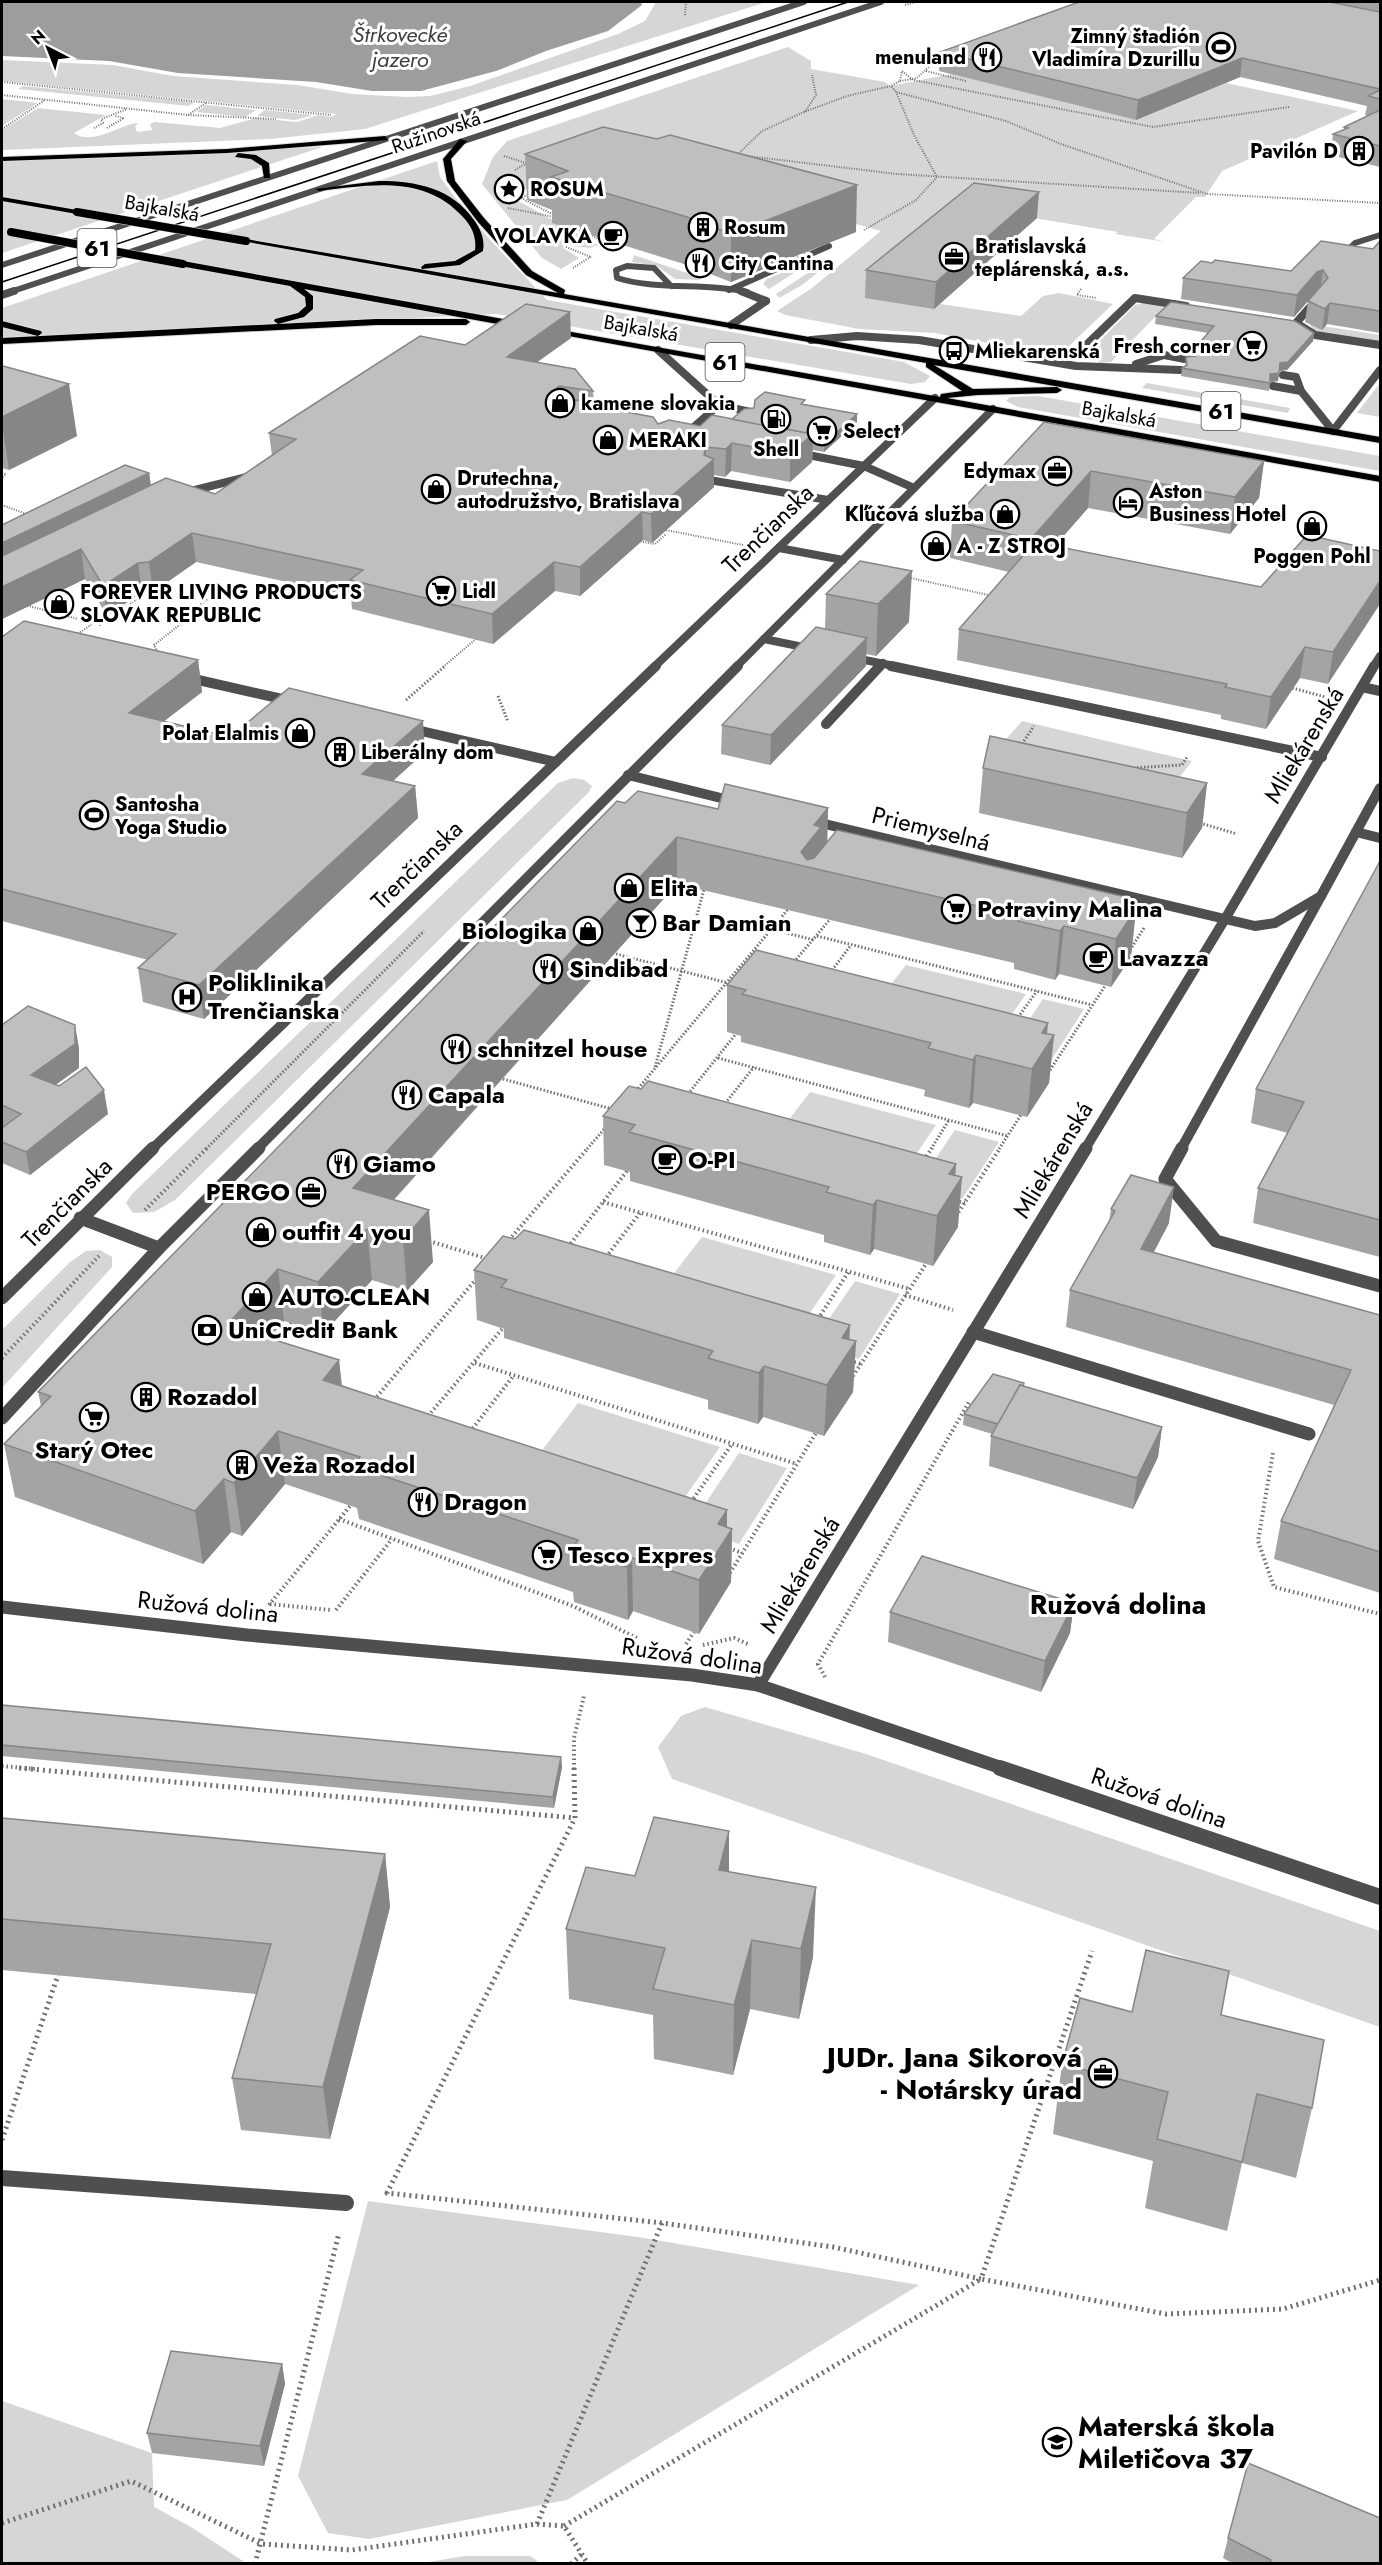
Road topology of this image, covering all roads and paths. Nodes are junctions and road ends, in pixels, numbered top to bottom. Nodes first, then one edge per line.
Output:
1 (804, 2) edge
2 (881, 2) edge
3 (951, 50) edge
4 (926, 71) junction
5 (812, 75) dead end
6 (913, 80) junction
7 (900, 81) junction
8 (966, 81) edge
9 (2, 82) edge
10 (8, 83) junction
11 (891, 86) junction
12 (2, 87) edge
13 (897, 92) junction
14 (2, 95) edge
15 (46, 100) junction
16 (207, 103) junction
17 (1289, 107) dead end
18 (264, 108) junction
19 (128, 109) junction
20 (804, 112) junction
21 (188, 115) junction
22 (334, 115) dead end
23 (115, 116) junction
24 (315, 116) dead end
25 (252, 117) junction
26 (305, 118) dead end
27 (284, 120) dead end
28 (2, 129) edge
29 (83, 131) dead end
30 (99, 133) dead end
31 (386, 138) junction
32 (463, 141) junction
33 (497, 155) dead end
34 (737, 155) junction
35 (534, 158) edge
36 (730, 160) edge
37 (2, 161) edge
38 (526, 163) junction
39 (535, 166) dead end
40 (515, 170) dead end
41 (267, 176) junction
42 (937, 177) junction
43 (319, 189) junction
44 (531, 194) dead end
45 (1207, 194) junction
46 (2, 199) edge
47 (1380, 203) edge
48 (500, 206) dead end
49 (864, 230) dead end
50 (6, 232) edge
51 (1380, 235) edge
52 (592, 236) edge
53 (615, 243) edge
54 (830, 246) edge
55 (566, 247) edge
56 (1347, 251) edge
57 (591, 257) edge
58 (2, 265) edge
59 (399, 267) junction
60 (292, 283) junction
61 (671, 286) junction
62 (728, 290) junction
63 (2, 295) edge
64 (1318, 297) edge
65 (572, 298) junction
66 (1193, 307) edge
67 (1285, 321) edge
68 (1296, 323) junction
69 (2, 324) edge
70 (516, 324) junction
71 (527, 326) edge
72 (731, 326) junction
73 (538, 328) edge
74 (811, 340) junction
75 (2, 341) edge
76 (1380, 345) edge
77 (658, 350) junction
78 (916, 358) junction
79 (1191, 360) edge
80 (1046, 362) junction
81 (1125, 367) junction
82 (1181, 370) edge
83 (1380, 370) edge
84 (1283, 375) edge
85 (1273, 386) edge
86 (1301, 391) junction
87 (972, 392) junction
88 (1108, 392) junction
89 (935, 398) junction
90 (719, 405) junction
91 (993, 409) junction
92 (750, 412) edge
93 (1333, 431) junction
94 (688, 432) junction
95 (678, 434) edge
96 (699, 434) edge
97 (1380, 440) edge
98 (789, 451) edge
99 (864, 466) junction
100 (257, 475) edge
101 (1380, 479) edge
102 (709, 480) edge
103 (914, 488) junction
104 (170, 498) edge
105 (828, 500) junction
106 (2, 505) edge
107 (30, 515) edge
108 (634, 540) edge
109 (749, 547) dead end
110 (779, 548) junction
111 (843, 560) junction
112 (904, 577) edge
113 (220, 590) dead end
114 (147, 592) edge
115 (994, 596) edge
116 (18, 603) edge
117 (94, 623) junction
118 (482, 634) edge
119 (73, 637) edge
120 (764, 639) junction
121 (828, 652) edge
122 (839, 654) edge
123 (160, 656) edge
124 (1380, 656) edge
125 (883, 663) junction
126 (178, 675) edge
127 (1280, 685) edge
128 (1362, 687) junction
129 (1380, 691) edge
130 (498, 696) dead end
131 (1056, 700) junction
132 (403, 703) dead end
133 (302, 704) edge
134 (1352, 705) junction
135 (393, 724) edge
136 (826, 724) dead end
137 (509, 725) dead end
138 (1206, 732) junction
139 (1030, 746) edge
140 (1322, 757) junction
141 (556, 762) junction
142 (1125, 768) edge
143 (628, 775) junction
144 (1380, 788) edge
145 (748, 805) edge
146 (805, 819) edge
147 (1190, 820) edge
148 (1356, 832) junction
149 (1237, 834) dead end
150 (1380, 838) edge
151 (706, 883) edge
152 (1321, 896) junction
153 (790, 906) edge
154 (822, 914) edge
155 (1225, 919) junction
156 (771, 929) junction
157 (426, 930) dead end
158 (815, 938) junction
159 (851, 945) junction
160 (616, 954) edge
161 (791, 966) edge
162 (682, 970) junction
163 (823, 981) edge
164 (727, 983) junction
165 (737, 985) edge
166 (1105, 986) edge
167 (1037, 991) junction
168 (1092, 1005) junction
169 (1010, 1029) edge
170 (735, 1035) edge
171 (718, 1058) junction
172 (1045, 1060) edge
173 (1055, 1062) junction
174 (754, 1067) junction
175 (654, 1070) junction
176 (1049, 1072) edge
177 (503, 1079) edge
178 (633, 1095) edge
179 (683, 1100) edge
180 (619, 1112) edge
181 (718, 1113) edge
182 (1021, 1115) edge
183 (612, 1120) edge
184 (950, 1120) junction
185 (1008, 1136) junction
186 (919, 1167) edge
187 (627, 1171) edge
188 (945, 1198) edge
189 (603, 1202) junction
190 (965, 1203) junction
191 (640, 1213) junction
192 (80, 1218) junction
193 (950, 1225) edge
194 (122, 1233) junction
195 (423, 1240) edge
196 (507, 1243) edge
197 (159, 1248) junction
198 (562, 1255) edge
199 (926, 1264) edge
200 (599, 1266) edge
201 (849, 1271) junction
202 (1380, 1286) edge
203 (910, 1289) junction
204 (2, 1298) edge
205 (298, 1315) edge
206 (503, 1328) edge
207 (812, 1328) edge
208 (973, 1332) junction
209 (268, 1349) edge
210 (2, 1358) edge
211 (841, 1358) edge
212 (475, 1363) junction
213 (861, 1364) junction
214 (514, 1375) junction
215 (850, 1381) dead end
216 (975, 1391) dead end
217 (372, 1402) edge
218 (427, 1416) edge
219 (2, 1418) edge
220 (1279, 1426) junction
221 (816, 1433) edge
222 (1309, 1434) dead end
223 (465, 1438) edge
224 (732, 1443) junction
225 (796, 1464) junction
226 (350, 1506) edge
227 (686, 1510) edge
228 (339, 1519) junction
229 (392, 1539) junction
230 (722, 1546) edge
231 (742, 1553) junction
232 (726, 1580) edge
233 (2, 1607) edge
234 (336, 1610) dead end
235 (1380, 1614) edge
236 (694, 1632) edge
237 (247, 1635) junction
238 (643, 1641) dead end
239 (683, 1649) dead end
240 (592, 1666) junction
241 (828, 1683) dead end
242 (758, 1685) junction
243 (2, 1766) edge
244 (575, 1818) junction
245 (1380, 1898) edge
246 (1092, 1951) dead end
247 (58, 1975) edge
248 (2, 2140) edge
249 (2, 2178) edge
250 (346, 2203) joint
251 (662, 2223) junction
252 (981, 2279) junction
253 (1380, 2280) edge
254 (2, 2523) edge
255 (537, 2524) junction
256 (564, 2526) junction
257 (262, 2544) junction
258 (582, 2553) junction
259 (255, 2564) edge
260 (571, 2564) edge
261 (588, 2564) edge

1 - 31 street, Ružinovská
2 - 32 street, Ružinovská
3 - 4 path
4 - 6 path
4 - 8 path
5 - 20 path
6 - 7 path
6 - 7 path
6 - 17 path
7 - 11 path
9 - 10 path
10 - 12 path
10 - 16 path
11 - 13 path
11 - 20 path
13 - 42 path
13 - 45 path
14 - 15 path
15 - 19 path
15 - 28 path
16 - 18 path
16 - 21 path
18 - 22 path
18 - 25 path
19 - 21 path
19 - 23 path
20 - 34 path
21 - 25 path
23 - 29 path
23 - 30 path
24 - 26 path
25 - 27 path
31 - 37 main road
31 - 41 street, Ružinovská
32 - 43 street, Ružinovská
32 - 65 main road
33 - 38 path
34 - 36 path
34 - 42 path
35 - 38 path
37 - 41 main road
38 - 39 path
38 - 40 path
41 - 58 street, Ružinovská
42 - 45 path
42 - 49 path
43 - 59 main road
43 - 63 street, Ružinovská
44 - 48 path
45 - 47 path
46 - 59 main road, Bajkalská / 61, bridge
50 - 60 main road, 61, bridge
51 - 56 street
52 - 53 path
54 - 62 street
55 - 57 path
59 - 65 main road, Bajkalská / 61
60 - 69 main road
60 - 70 main road, 61
61 - 61 street
61 - 62 street
62 - 72 street
64 - 68 street
65 - 72 main road, Bajkalská / 61
66 - 80 street
67 - 68 street
68 - 76 street
70 - 71 main road, 61
70 - 75 main road
72 - 74 main road, Bajkalská / 61
73 - 77 main road, Bajkalská / 61
74 - 78 main road, Bajkalská / 61
74 - 80 street
77 - 89 main road, Bajkalská / 61
77 - 90 street
78 - 87 main road
78 - 88 main road, Bajkalská / 61
79 - 81 street
80 - 81 street
81 - 82 street
83 - 93 street
84 - 86 street
85 - 86 street
86 - 93 street
87 - 88 main road
87 - 89 main road
87 - 91 main road
88 - 93 main road, Bajkalská / 61
89 - 91 main road, Bajkalská / 61
89 - 99 street, Trenčianska
90 - 92 street
90 - 94 street
91 - 101 main road, Bajkalská / 61
91 - 103 street
93 - 97 main road, Bajkalská / 61
94 - 95 street
94 - 96 street
98 - 99 street
99 - 103 street
99 - 105 street, Trenčianska
100 - 104 street
102 - 105 street
103 - 111 street
105 - 110 street, Trenčianska
106 - 107 path
108 - 109 path
110 - 111 street
110 - 141 street, Trenčianska
111 - 120 street
112 - 115 path
113 - 123 path
114 - 117 path
116 - 117 path
117 - 119 path
118 - 132 path
120 - 121 street
120 - 143 street
122 - 125 street
124 - 128 street, Mliekárenská
125 - 131 street
125 - 136 street
126 - 133 street
127 - 134 path
128 - 129 street
128 - 134 street, Mliekárenská
130 - 137 path
131 - 138 street
131 - 139 path
134 - 140 street, Mliekárenská
135 - 141 street
138 - 140 street
138 - 142 path
140 - 155 street, Mliekárenská
141 - 192 street, Trenčianska
143 - 145 street
143 - 197 street
144 - 148 street
146 - 155 street, Priemyselná
147 - 149 path
148 - 150 street
148 - 152 street
151 - 162 path
152 - 155 street, Priemyselná
152 - 202 street
153 - 156 path
154 - 158 path
155 - 208 street, Mliekárenská
156 - 158 path
156 - 164 path
157 - 194 path
158 - 159 path
158 - 161 path
159 - 163 path
159 - 167 path
160 - 162 path
162 - 164 path
162 - 175 path
164 - 165 path
164 - 175 path
166 - 168 path
167 - 168 path
167 - 169 path
168 - 173 path
170 - 171 path
171 - 174 path
171 - 179 path
172 - 173 path
173 - 176 path
174 - 181 path
174 - 184 path
175 - 178 path
177 - 180 path
182 - 185 path
183 - 196 path
184 - 185 path
184 - 186 path
185 - 190 path
187 - 189 path
188 - 190 path
189 - 191 path
189 - 198 path
190 - 193 path
191 - 200 path
191 - 201 path
192 - 194 street
192 - 204 street, Trenčianska
194 - 197 street
194 - 210 path
195 - 217 path
197 - 219 street
199 - 203 path
201 - 203 path
201 - 207 path
203 - 213 path
205 - 209 path
206 - 212 path
208 - 220 street
208 - 242 street, Mliekárenská
211 - 213 path
212 - 214 path
212 - 218 path
213 - 215 path
214 - 223 path
214 - 224 path
216 - 241 path
220 - 222 street
220 - 235 path
221 - 225 path
224 - 225 path
224 - 227 path
225 - 231 path
226 - 228 path
228 - 229 path
228 - 237 path
229 - 234 path
229 - 238 path
230 - 231 path
231 - 232 path
233 - 237 street, Ružová dolina
236 - 239 path
237 - 240 street, Ružová dolina
240 - 242 street, Ružová dolina
240 - 244 path
242 - 245 street, Ružová dolina
243 - 244 path
244 - 251 path
246 - 252 path
247 - 248 path
249 - 250 street
250 - 257 path
251 - 252 path
251 - 255 path
252 - 253 path
252 - 256 path
254 - 257 path
255 - 256 path
255 - 257 path
256 - 258 path
257 - 259 path
258 - 260 path
258 - 261 path

